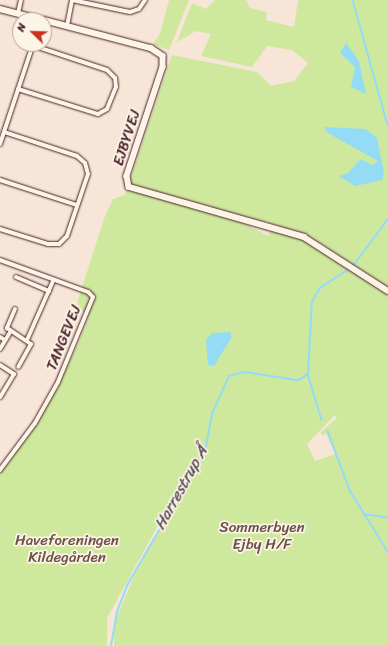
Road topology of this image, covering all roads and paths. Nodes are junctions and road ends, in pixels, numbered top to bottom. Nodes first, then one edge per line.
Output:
1 (21, 0) edge
2 (72, 0) edge
3 (145, 0) edge
4 (0, 9) edge
5 (12, 12) edge
6 (18, 12) edge
7 (52, 22) edge
8 (67, 26) junction
9 (52, 51) edge
10 (31, 52) edge
11 (18, 89) junction
12 (4, 132) junction
13 (0, 144) edge
14 (0, 180) edge
15 (77, 205) junction
16 (0, 229) edge
17 (0, 260) edge
18 (16, 277) dead end
19 (53, 281) junction
20 (388, 290) edge
21 (49, 291) junction
22 (15, 309) dead end
23 (11, 331) junction
24 (0, 337) edge
25 (5, 340) junction
26 (27, 340) junction
27 (0, 349) edge
28 (0, 365) edge
29 (18, 367) dead end
30 (0, 397) edge
31 (0, 470) edge

1 - 6 street
2 - 3 street
2 - 8 street
4 - 5 street, EJBYVEJ
7 - 8 street, EJBYVEJ
8 - 20 street, EJBYVEJ
9 - 11 street
10 - 11 street
11 - 12 street
12 - 13 street
12 - 15 street
14 - 15 street
15 - 16 street
17 - 19 street, TANGEVEJ
18 - 21 street
19 - 21 street
19 - 31 street, TANGEVEJ
21 - 26 street
22 - 23 street
23 - 25 street
23 - 26 street
24 - 25 street
25 - 27 street
26 - 29 street
28 - 30 street

